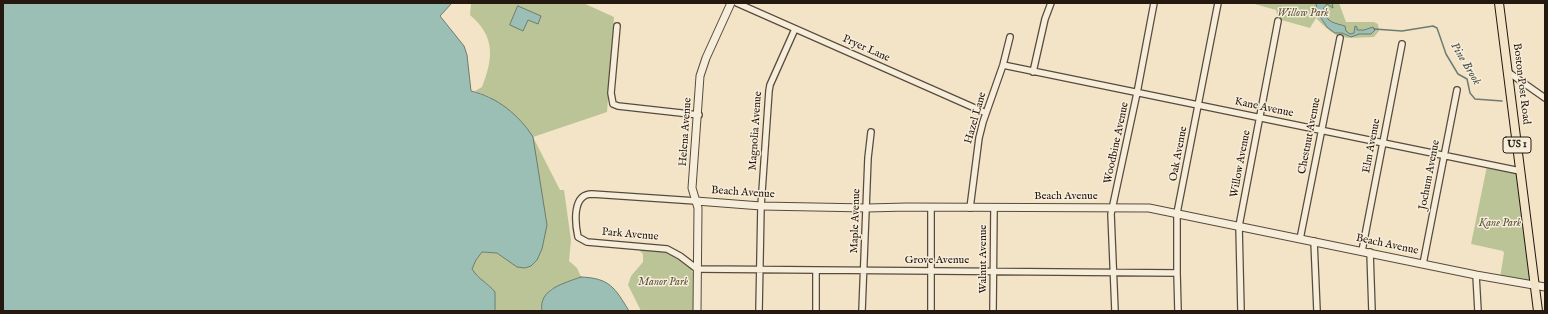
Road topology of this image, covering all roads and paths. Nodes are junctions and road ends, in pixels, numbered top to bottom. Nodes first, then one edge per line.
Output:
1 (731, 3) edge
2 (737, 3) edge
3 (1051, 3) edge
4 (1154, 3) edge
5 (1218, 3) edge
6 (1499, 3) edge
7 (1278, 22) dead end
8 (617, 26) dead end
9 (795, 29) junction
10 (1010, 37) dead end
11 (1340, 38) dead end
12 (1402, 44) dead end
13 (1003, 65) junction
14 (1033, 72) junction
15 (1508, 72) junction
16 (1458, 90) dead end
17 (1137, 93) junction
18 (1545, 98) edge
19 (1199, 105) junction
20 (986, 113) junction
21 (699, 115) junction
22 (1260, 118) junction
23 (1322, 131) junction
24 (871, 132) dead end
25 (1383, 143) junction
26 (1444, 155) junction
27 (1520, 170) junction
28 (581, 198) joint
29 (696, 201) junction
30 (761, 206) junction
31 (867, 208) junction
32 (931, 208) junction
33 (970, 208) junction
34 (994, 208) junction
35 (1113, 208) junction
36 (1177, 213) junction
37 (1239, 226) junction
38 (1300, 239) junction
39 (1314, 242) junction
40 (1362, 251) junction
41 (1370, 252) junction
42 (1422, 264) junction
43 (697, 269) junction
44 (759, 270) junction
45 (816, 270) junction
46 (865, 270) junction
47 (930, 271) junction
48 (994, 271) junction
49 (1114, 272) junction
50 (1176, 273) junction
51 (1476, 275) junction
52 (1534, 286) junction
53 (1545, 287) edge
54 (698, 311) edge
55 (759, 311) edge
56 (816, 311) edge
57 (862, 311) edge
58 (931, 311) edge
59 (993, 311) edge
60 (1116, 311) edge
61 (1178, 311) edge
62 (1241, 311) edge
63 (1317, 311) edge
64 (1372, 311) edge
65 (1478, 311) edge
66 (1538, 311) edge

1 - 21 street, Helena Avenue
2 - 9 street, Pryer Lane
3 - 14 street
4 - 17 street, Woodbine Avenue
5 - 19 street, Oak Avenue
6 - 15 main road, Boston Post Road / US 1
7 - 22 street, Willow Avenue
8 - 21 street
9 - 20 street, Pryer Lane
9 - 30 street, Magnolia Avenue
10 - 13 street, Hazel Lane
11 - 23 street, Chestnut Avenue
12 - 25 street, Elm Avenue
13 - 14 street, Kane Avenue
13 - 20 street, Hazel Lane
14 - 17 street, Kane Avenue
15 - 18 street
15 - 27 main road, Boston Post Road / US 1
16 - 26 street, Jochum Avenue
17 - 19 street, Kane Avenue
17 - 35 street, Woodbine Avenue
19 - 22 street, Kane Avenue
19 - 36 street, Oak Avenue
20 - 33 street, Hazel Lane
21 - 29 street, Helena Avenue
22 - 23 street, Kane Avenue
22 - 37 street, Willow Avenue
23 - 25 street, Kane Avenue
23 - 38 street, Chestnut Avenue
24 - 31 street, Maple Avenue
25 - 26 street, Kane Avenue
25 - 40 street, Elm Avenue
26 - 27 street, Kane Avenue
26 - 42 street, Jochum Avenue
27 - 52 main road, Boston Post Road / US 1
28 - 29 street, Beach Avenue
28 - 43 street, Park Avenue
29 - 30 street, Beach Avenue
29 - 43 street, Helena Avenue
30 - 31 street, Beach Avenue
30 - 44 street, Magnolia Avenue
31 - 32 street, Beach Avenue
31 - 46 street, Maple Avenue
32 - 33 street, Beach Avenue
32 - 47 street
33 - 34 street, Beach Avenue
34 - 35 street, Beach Avenue
34 - 48 street, Walnut Avenue
35 - 36 street, Beach Avenue
35 - 49 street, Woodbine Avenue
36 - 37 street, Beach Avenue
36 - 50 street, Oak Avenue
37 - 38 street, Beach Avenue
37 - 62 street, Willow Avenue
38 - 39 street, Beach Avenue
39 - 40 street, Beach Avenue
39 - 63 street
40 - 41 street, Beach Avenue
41 - 42 street, Beach Avenue
41 - 64 street
42 - 51 street, Beach Avenue
43 - 44 street, Grove Avenue
43 - 54 street
44 - 45 street, Grove Avenue
44 - 55 street, Magnolia Avenue
45 - 46 street, Grove Avenue
45 - 56 street
46 - 47 street, Grove Avenue
46 - 57 street, Maple Avenue
47 - 48 street, Grove Avenue
47 - 58 street
48 - 49 street, Grove Avenue
48 - 59 street, Walnut Avenue
49 - 50 street, Grove Avenue
49 - 60 street, Woodbine Avenue
50 - 61 street, Oak Avenue
51 - 52 street, Beach Avenue
51 - 65 street
52 - 53 street, Beach Avenue
52 - 66 main road, Boston Post Road / US 1

